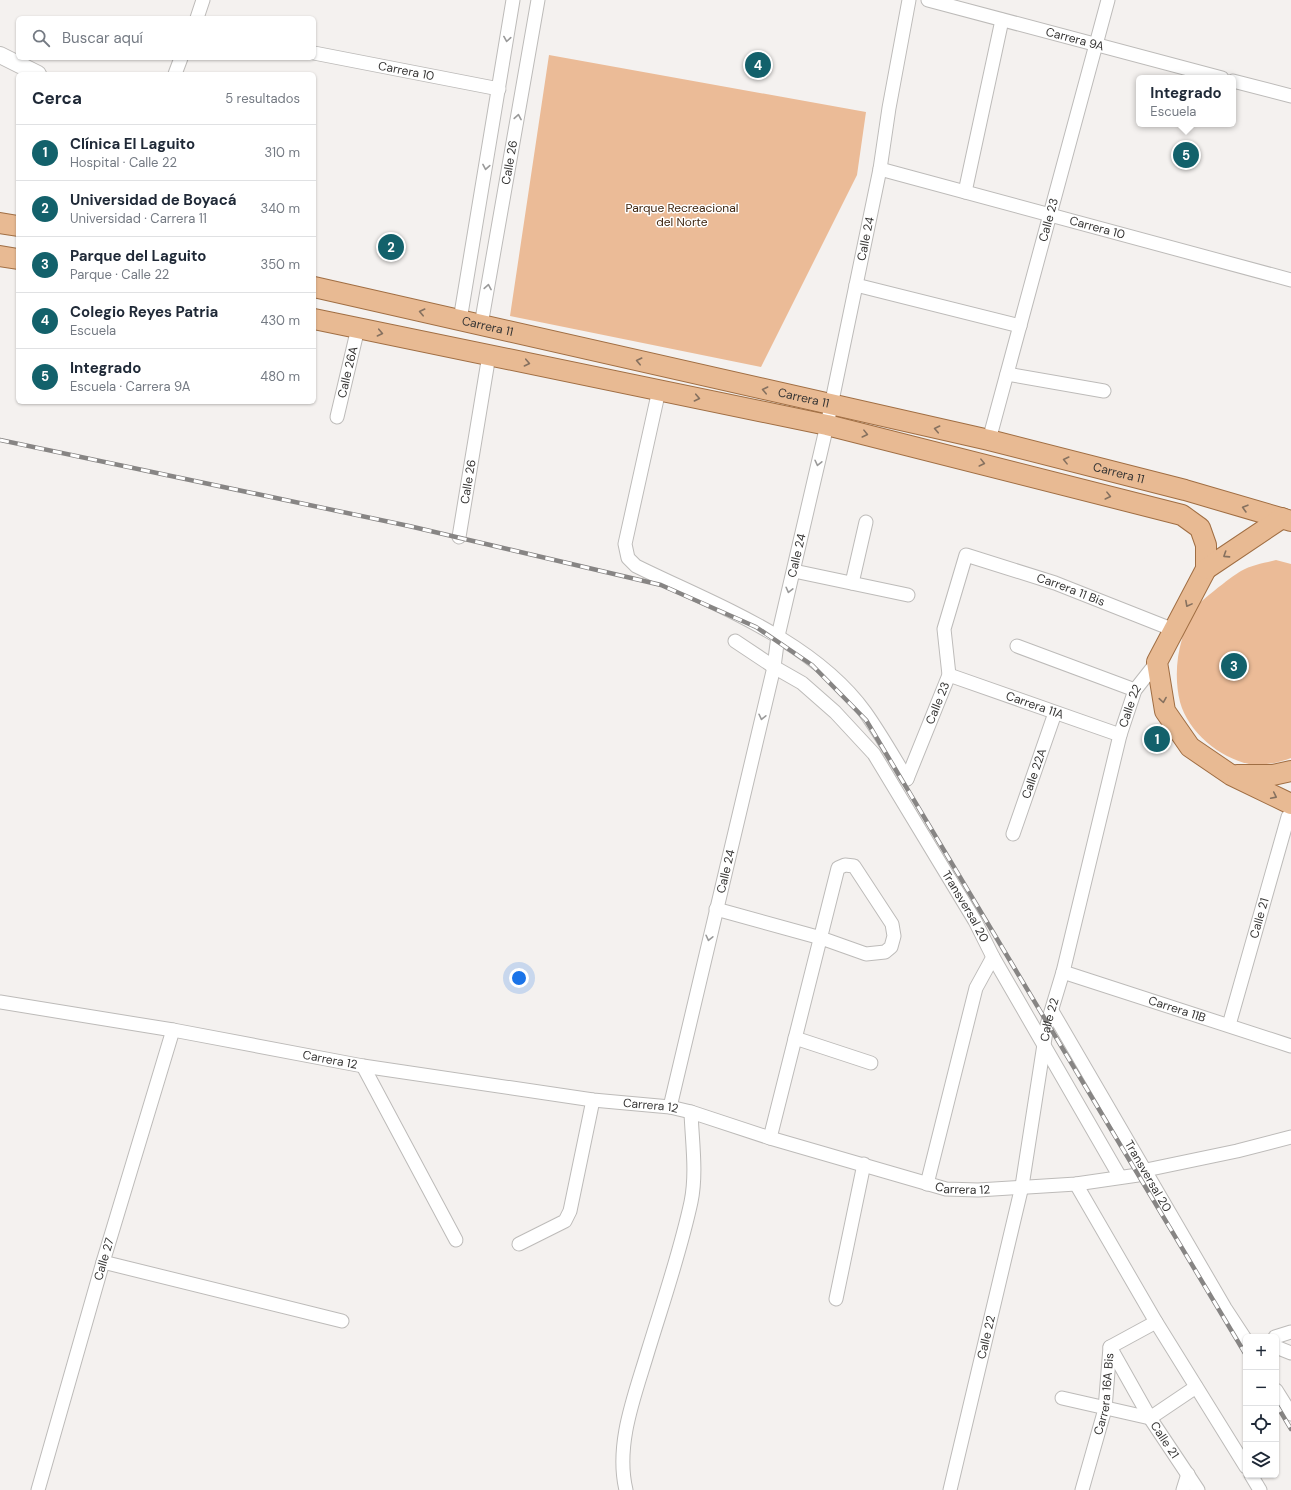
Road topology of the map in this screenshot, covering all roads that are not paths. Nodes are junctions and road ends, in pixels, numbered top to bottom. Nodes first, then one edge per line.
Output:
1 (204, 0) edge
2 (512, 0) edge
3 (538, 0) edge
4 (909, 0) edge
5 (928, 0) edge
6 (1108, 0) edge
7 (198, 16) edge
8 (1002, 20) junction
9 (1096, 45) junction
10 (316, 53) edge
11 (0, 55) edge
12 (181, 60) edge
13 (34, 72) edge
14 (176, 72) edge
15 (1211, 75) edge
16 (1236, 82) edge
17 (499, 89) junction
18 (1291, 96) edge
19 (880, 169) junction
20 (965, 192) junction
21 (1050, 215) junction
22 (0, 223) edge
23 (16, 226) edge
24 (0, 256) edge
25 (16, 259) edge
26 (1291, 280) edge
27 (856, 285) junction
28 (316, 287) edge
29 (316, 319) edge
30 (460, 320) junction
31 (481, 325) junction
32 (1020, 326) junction
33 (358, 328) junction
34 (489, 355) junction
35 (1007, 374) junction
36 (659, 390) junction
37 (1104, 391) dead end
38 (831, 405) junction
39 (337, 417) dead end
40 (827, 425) junction
41 (989, 440) junction
42 (1287, 520) edge
43 (866, 522) dead end
44 (459, 537) dead end
45 (966, 555) joint
46 (1206, 569) junction
47 (794, 571) junction
48 (852, 583) junction
49 (908, 595) dead end
50 (1174, 630) junction
51 (778, 636) junction
52 (735, 641) dead end
53 (1017, 646) dead end
54 (1157, 662) junction
55 (774, 667) junction
56 (949, 674) junction
57 (1135, 690) junction
58 (1055, 713) junction
59 (1120, 735) junction
60 (1291, 771) edge
61 (1231, 775) junction
62 (1291, 804) edge
63 (1291, 813) edge
64 (1013, 834) dead end
65 (716, 909) junction
66 (821, 938) junction
67 (993, 957) junction
68 (1063, 972) junction
69 (0, 1002) edge
70 (1052, 1011) junction
71 (1229, 1025) junction
72 (173, 1030) junction
73 (795, 1038) junction
74 (1045, 1045) junction
75 (1291, 1046) edge
76 (871, 1063) dead end
77 (363, 1066) junction
78 (593, 1100) junction
79 (670, 1107) junction
80 (691, 1112) junction
81 (1291, 1137) edge
82 (770, 1138) junction
83 (864, 1164) junction
84 (1146, 1170) junction
85 (1120, 1177) junction
86 (926, 1184) junction
87 (1076, 1184) junction
88 (1022, 1186) junction
89 (456, 1240) dead end
90 (519, 1244) dead end
91 (102, 1262) junction
92 (836, 1299) dead end
93 (342, 1321) dead end
94 (1156, 1322) junction
95 (1243, 1335) edge
96 (1110, 1347) junction
97 (1279, 1348) edge
98 (1291, 1353) edge
99 (1196, 1387) junction
100 (1279, 1395) edge
101 (1062, 1398) dead end
102 (1105, 1409) junction
103 (1291, 1414) edge
104 (1150, 1418) junction
105 (1243, 1462) edge
106 (1188, 1474) junction
107 (1253, 1478) edge
108 (38, 1490) edge
109 (626, 1490) edge
110 (950, 1490) edge
111 (1082, 1490) edge
112 (1183, 1490) edge
113 (1198, 1490) edge
114 (1260, 1490) edge

1 - 7 street
2 -> 17 street, Calle 26
31 -> 3 street, Calle 26
4 - 19 street, Calle 24
5 - 8 street, Carrera 9A
6 - 9 street, Calle 23
8 - 9 street, Carrera 9A
8 - 20 street
9 - 15 street, Carrera 9A
9 - 21 street, Calle 23
10 - 17 street, Carrera 10
11 - 13 street
12 - 14 street
16 - 18 street
17 -> 30 street, Calle 26
19 - 20 street, Carrera 10
19 - 27 street, Calle 24
20 - 21 street, Carrera 10
21 - 26 street, Carrera 10
21 - 32 street, Calle 23
22 - 23 main road
24 - 25 main road
27 - 32 street
27 - 38 street, Calle 24
30 -> 28 main road, Carrera 11
29 - 33 main road, Carrera 11
30 - 31 main road, Carrera 11
38 -> 31 main road, Carrera 11
32 - 35 street, Calle 23
33 -> 34 main road, Carrera 11
33 - 39 street, Calle 26A
34 -> 36 main road, Carrera 11
34 - 44 street, Calle 26
35 - 37 street
35 - 41 street, Calle 23
36 -> 40 main road, Carrera 11
36 - 51 street
38 - 40 street, Calle 24
41 -> 38 main road, Carrera 11
40 -> 46 main road, Carrera 11
40 -> 47 street, Calle 24
42 -> 41 main road, Carrera 11
42 -> 46 main road
43 - 48 street
45 - 50 street, Carrera 11 Bis
45 - 56 street, Calle 23
46 -> 50 main road, Calle 22
47 - 48 street
47 -> 51 street, Calle 24
48 - 49 street
50 - 54 main road, Calle 22
51 - 55 street, Calle 24
51 - 56 street, Calle 23
52 - 55 street
53 - 57 street
54 - 57 street, Calle 22
54 -> 61 main road
55 -> 65 street, Calle 24
55 - 67 street, Transversal 20
56 - 58 street, Carrera 11A
57 - 59 street, Calle 22
58 - 59 street, Carrera 11A
58 - 64 street, Calle 22A
59 - 68 street, Calle 22
60 - 61 main road
61 -> 62 main road
63 - 71 street, Calle 21
65 - 66 street
65 -> 79 street, Calle 24
66 - 66 street
66 - 73 street
67 - 74 street, Transversal 20
67 - 86 street
68 - 70 street, Calle 22
68 - 71 street, Carrera 11B
69 - 72 street, Carrera 12
70 - 74 street, Calle 22
70 - 84 street, Transversal 20
71 - 75 street, Carrera 11B
72 - 77 street, Carrera 12
72 - 91 street, Calle 27
73 - 76 street
73 - 82 street
74 - 85 street, Transversal 20
74 - 88 street, Calle 22
77 - 78 street, Carrera 12
77 - 89 street
78 - 79 street, Carrera 12
78 - 90 street
79 - 80 street, Carrera 12
80 - 82 street, Carrera 12
80 - 109 street
81 - 84 street, Carrera 12
82 - 83 street, Carrera 12
83 - 86 street, Carrera 12
83 - 92 street
84 - 85 street, Carrera 12
84 - 95 street, Transversal 20
85 - 87 street, Carrera 12
86 - 88 street, Carrera 12
87 - 88 street, Carrera 12
87 - 94 street
88 - 110 street, Calle 22
91 - 93 street
91 - 108 street, Calle 27
94 - 96 street, Carrera 16A Bis
94 - 99 street
96 - 102 street, Carrera 16A Bis
96 - 104 street
97 - 98 street
99 - 104 street, Calle 21
99 - 105 street
100 - 103 street
101 - 102 street
102 - 104 street
102 - 111 street, Carrera 16A Bis
104 - 106 street, Calle 21
106 - 112 street
106 - 113 street, Calle 21
107 - 114 street

